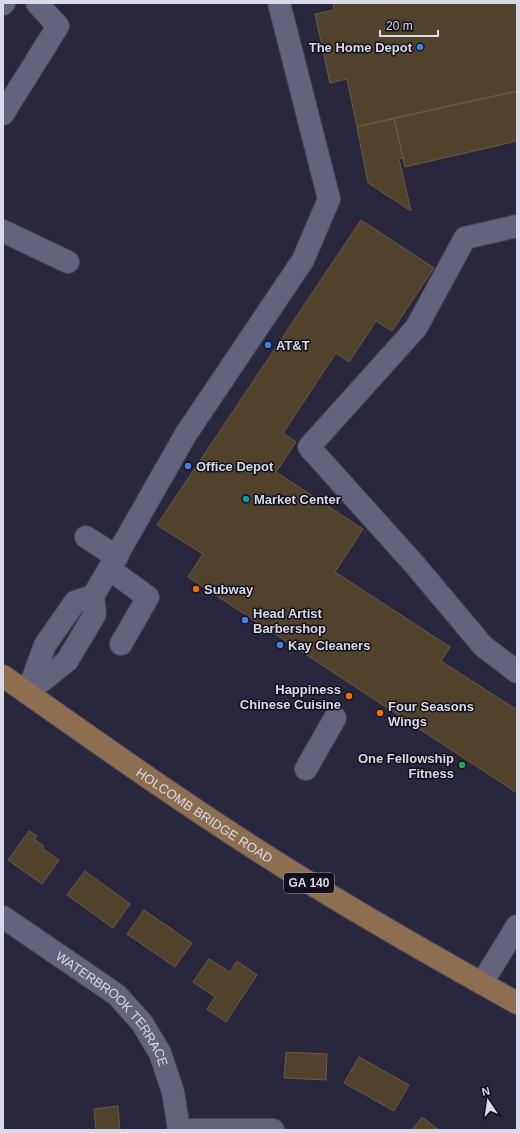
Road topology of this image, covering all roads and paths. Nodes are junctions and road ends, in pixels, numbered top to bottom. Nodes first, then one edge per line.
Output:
1 (37, 3) edge
2 (279, 3) edge
3 (3, 114) edge
4 (517, 226) edge
5 (3, 231) edge
6 (68, 262) dead end
7 (86, 537) dead end
8 (113, 563) junction
9 (121, 644) dead end
10 (517, 672) edge
11 (3, 676) edge
12 (28, 693) junction
13 (335, 718) dead end
14 (306, 769) dead end
15 (3, 917) edge
16 (517, 926) edge
17 (482, 983) junction
18 (517, 1003) edge
19 (179, 1130) edge
20 (273, 1130) edge

1 - 3 street
2 - 8 street
4 - 10 street
5 - 6 street
7 - 8 street
8 - 9 street
8 - 12 street
11 - 12 main road, HOLCOMB BRIDGE ROAD / GA 140
12 - 17 main road, HOLCOMB BRIDGE ROAD / GA 140
13 - 14 street
15 - 19 street, WATERBROOK TERRACE
16 - 17 street
17 - 18 main road, HOLCOMB BRIDGE ROAD / GA 140
19 - 20 street

